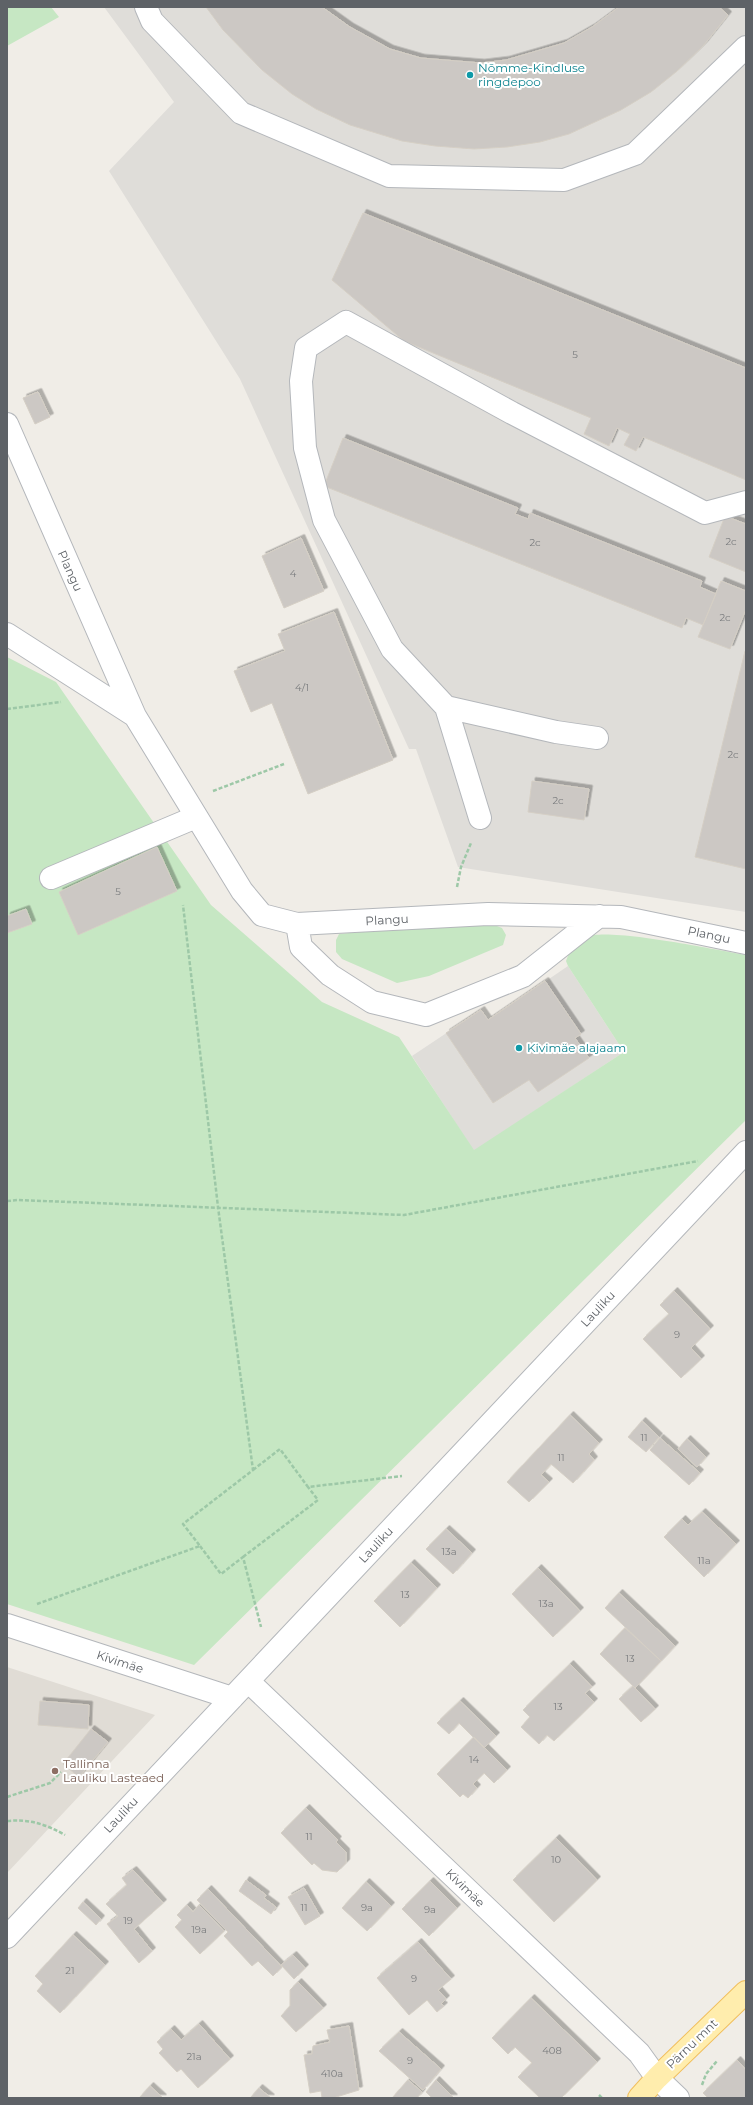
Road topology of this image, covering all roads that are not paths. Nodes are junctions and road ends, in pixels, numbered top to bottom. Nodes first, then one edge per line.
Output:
1 (146, 7) edge
2 (746, 47) edge
3 (7, 424) edge
4 (746, 502) edge
5 (7, 634) edge
6 (446, 707) junction
7 (135, 716) junction
8 (597, 738) dead end
9 (191, 809) junction
10 (480, 818) road end
11 (51, 878) dead end
12 (599, 916) junction
13 (297, 924) junction
14 (746, 942) edge
15 (746, 1152) edge
16 (7, 1625) edge
17 (248, 1681) junction
18 (232, 1698) junction
19 (7, 1937) edge
20 (746, 1992) edge
21 (657, 2078) junction
22 (639, 2098) edge
23 (678, 2098) edge

1 - 2 street
3 - 7 street, Plangu
4 - 6 street
5 - 7 street, Plangu
6 - 8 street
6 - 10 street
7 - 9 street, Plangu
9 - 11 street
9 - 13 street, Plangu
12 - 13 street, Plangu
12 - 13 street
12 - 14 street, Plangu
15 - 17 street, Lauliku
16 - 18 street, Kivimäe
17 - 18 street, Lauliku
17 - 21 street, Kivimäe
18 - 19 street, Lauliku
20 - 21 main road, Pärnu mnt
21 - 22 main road, Pärnu mnt
21 - 23 street, Kivimäe

